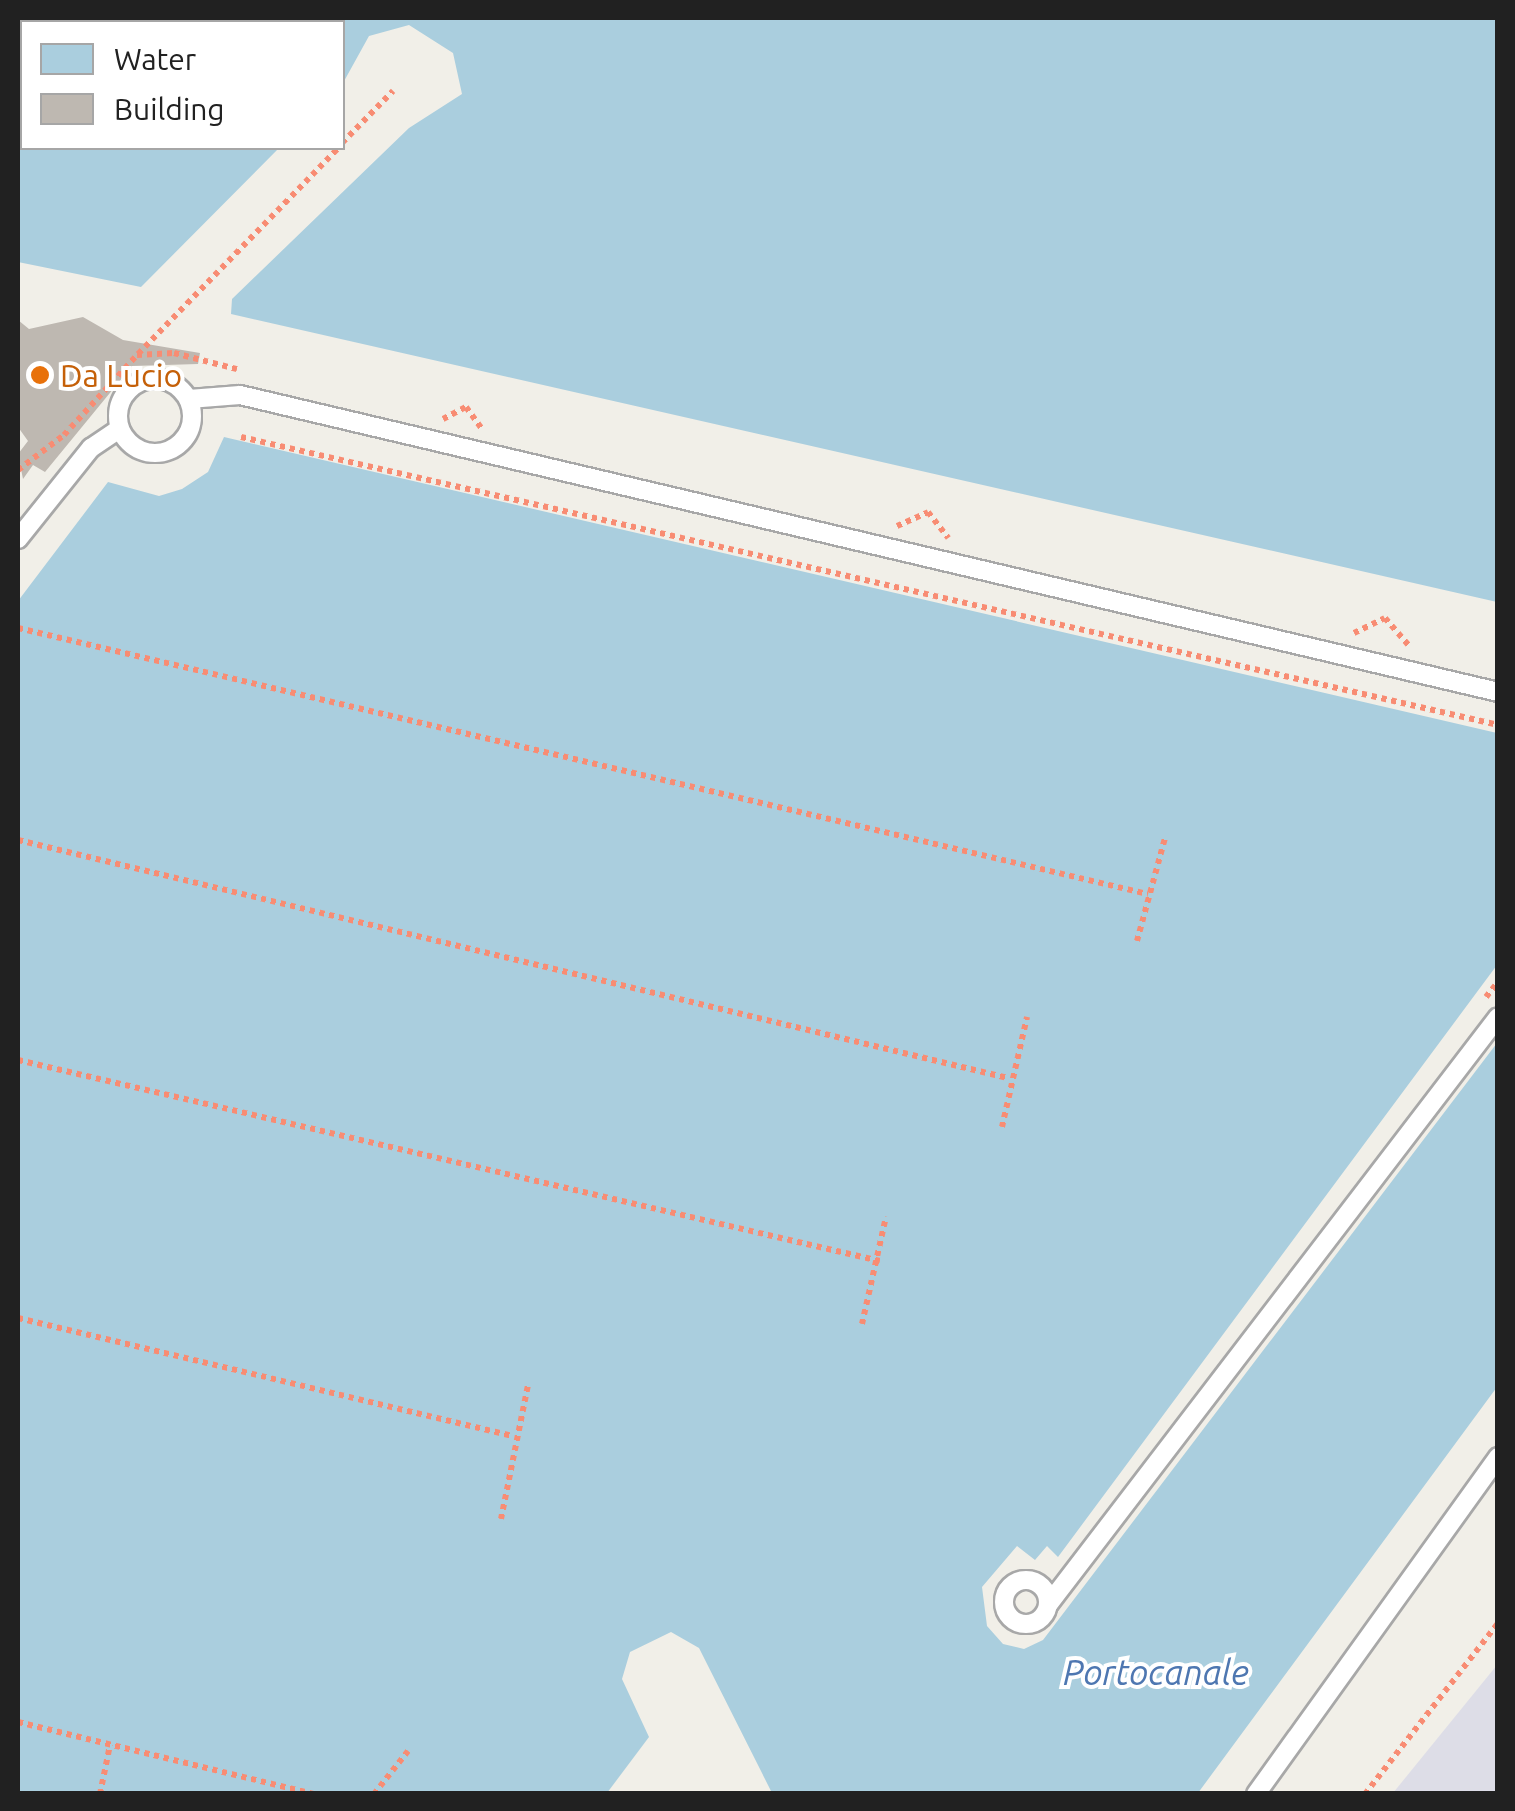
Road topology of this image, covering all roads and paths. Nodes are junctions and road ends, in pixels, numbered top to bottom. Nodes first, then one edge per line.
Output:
1 (393, 91) dead end
2 (345, 140) edge
3 (335, 150) edge
4 (137, 355) junction
5 (243, 371) dead end
6 (189, 399) junction
7 (119, 429) junction
8 (241, 437) dead end
9 (18, 470) edge
10 (18, 539) edge
11 (18, 628) edge
12 (1498, 692) edge
13 (1498, 726) edge
14 (1165, 838) dead end
15 (18, 840) edge
16 (1148, 894) junction
17 (1137, 941) dead end
18 (1027, 1017) dead end
19 (1498, 1017) edge
20 (18, 1060) edge
21 (1008, 1078) junction
22 (1002, 1127) dead end
23 (886, 1218) dead end
24 (880, 1262) junction
25 (18, 1318) edge
26 (862, 1324) dead end
27 (528, 1386) dead end
28 (513, 1436) junction
29 (1498, 1457) edge
30 (501, 1519) dead end
31 (1048, 1606) dead end
32 (1498, 1623) edge
33 (18, 1722) edge
34 (110, 1745) junction
35 (408, 1751) dead end
36 (100, 1794) edge
37 (313, 1794) edge
38 (374, 1794) edge
39 (1256, 1794) edge
40 (1366, 1794) edge

1 - 2 path
3 - 4 path
4 - 5 path
4 - 9 path
6 - 7 lane
6 - 7 lane
6 - 12 lane
7 - 10 lane
8 - 13 path
11 - 16 path
14 - 16 path
15 - 21 path
16 - 17 path
18 - 21 path
19 - 31 lane
20 - 24 path
21 - 22 path
23 - 24 path
24 - 26 path
25 - 28 path
27 - 28 path
28 - 30 path
29 - 39 lane
32 - 40 path
33 - 34 path
34 - 36 path
34 - 37 path
35 - 38 path

